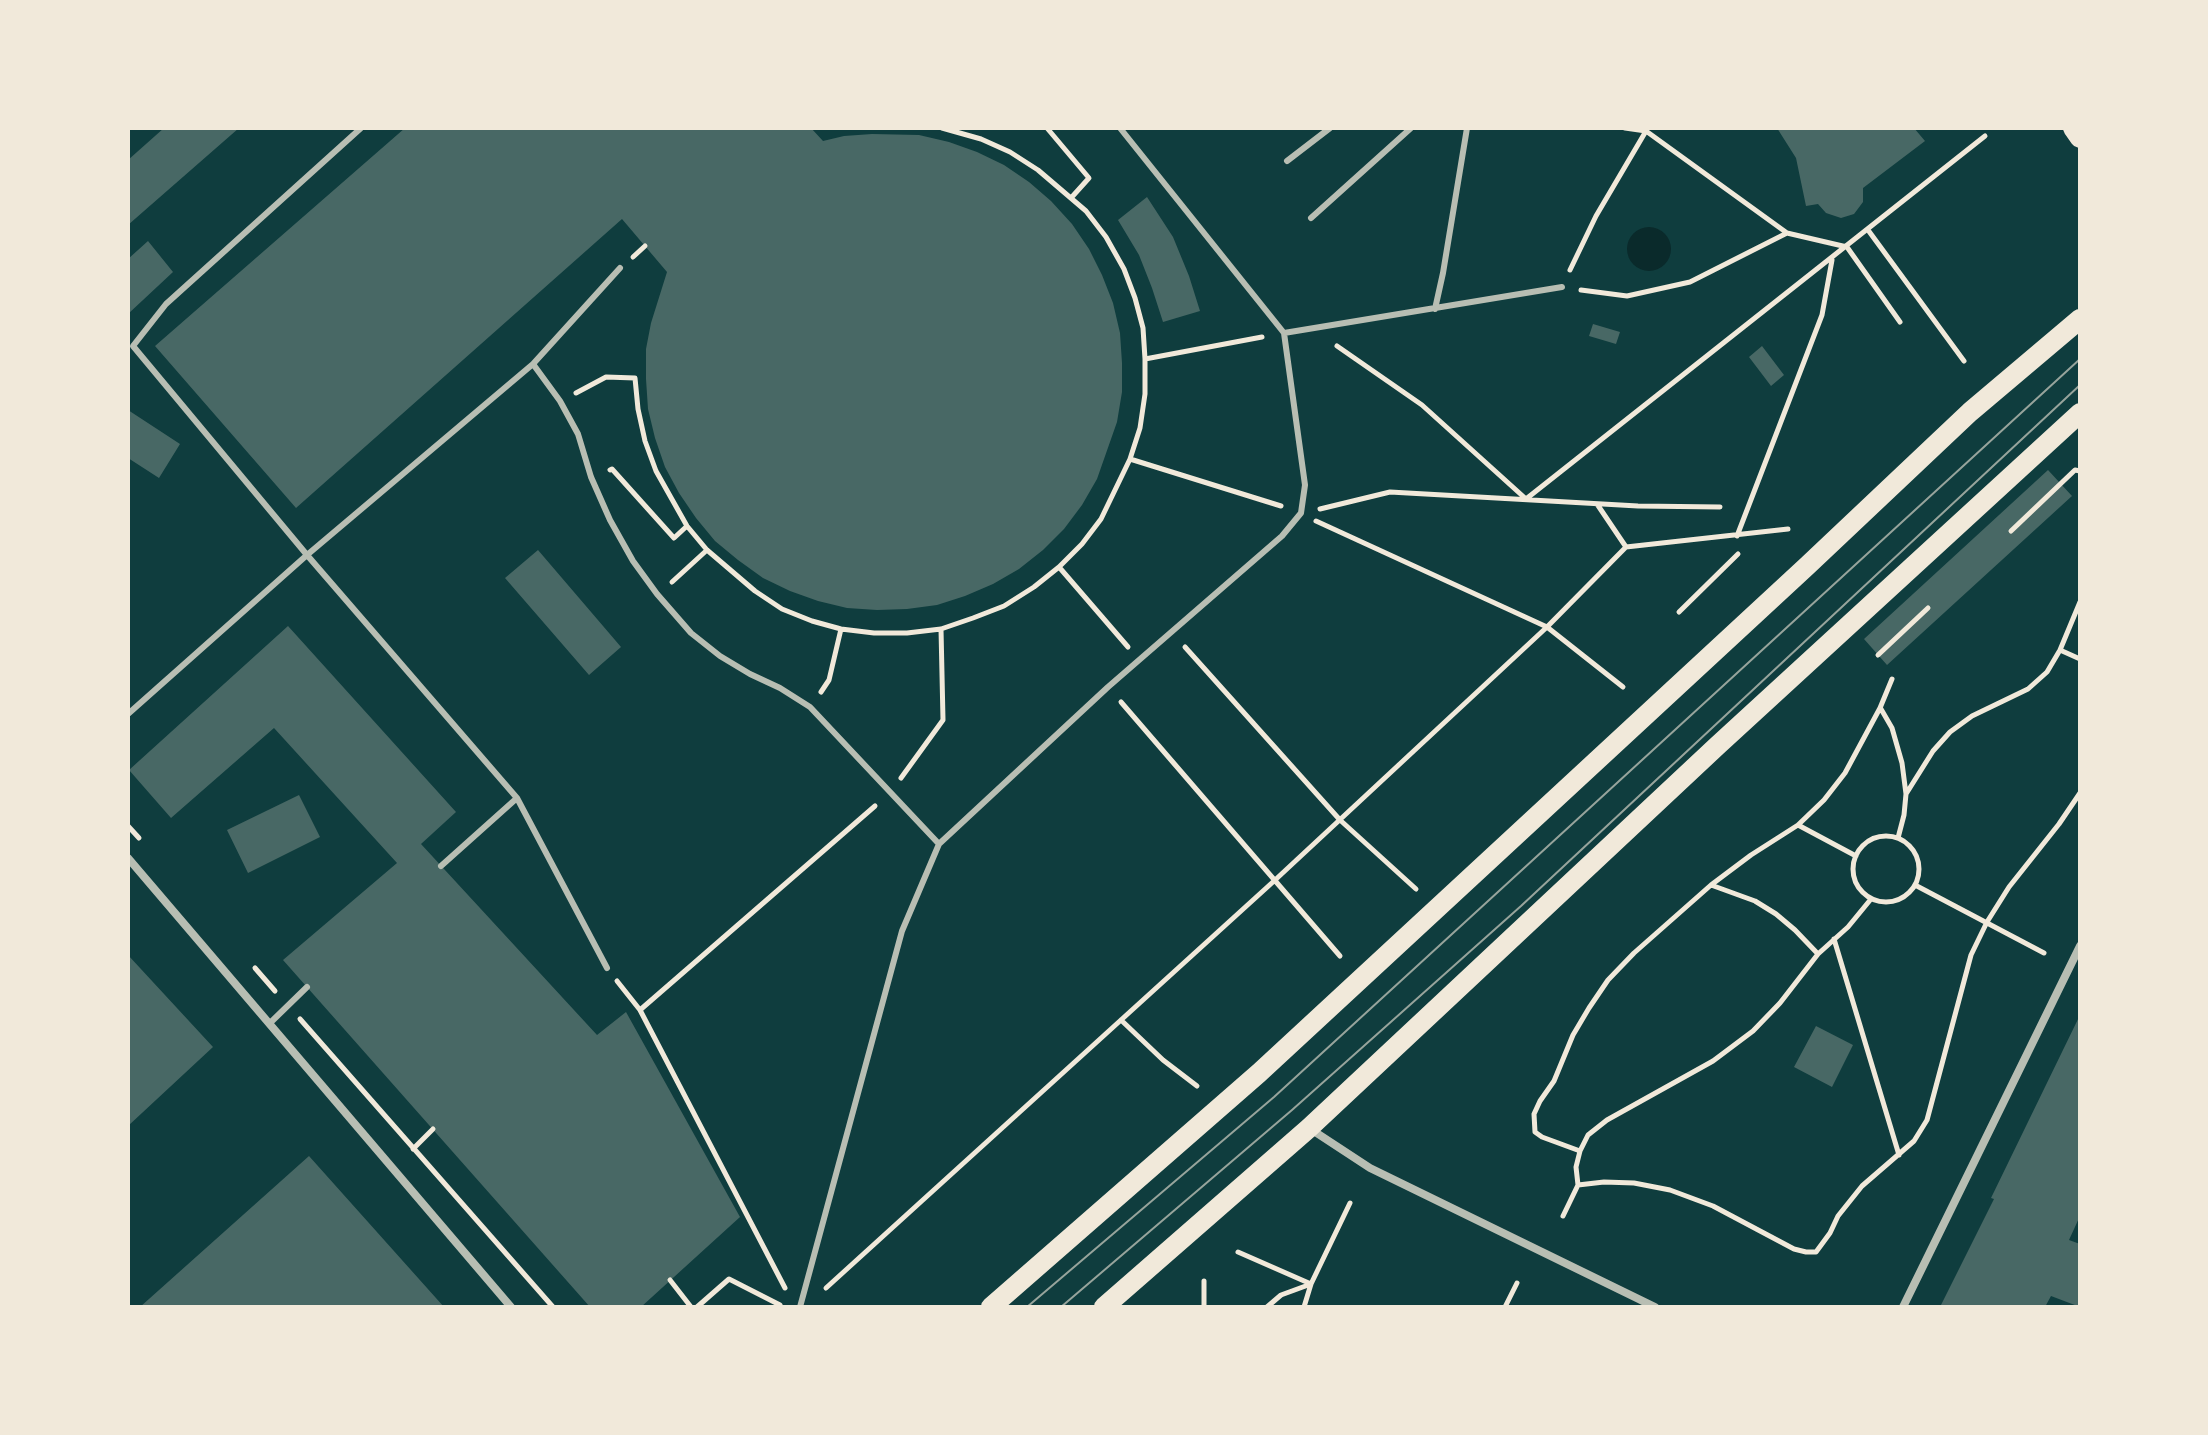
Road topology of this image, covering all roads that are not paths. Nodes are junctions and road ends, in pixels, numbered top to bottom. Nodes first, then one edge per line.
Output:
1 (361, 128) edge
2 (1120, 128) edge
3 (1330, 128) edge
4 (1411, 128) edge
5 (1467, 128) edge
6 (2073, 128) edge
7 (2080, 138) edge
8 (1287, 161) dead end
9 (1311, 218) dead end
10 (620, 268) dead end
11 (1562, 287) road end
12 (1435, 309) junction
13 (2080, 319) edge
14 (1284, 333) junction
15 (533, 364) junction
16 (2080, 413) edge
17 (307, 555) junction
18 (128, 714) edge
19 (517, 798) junction
20 (939, 844) junction
21 (128, 858) edge
22 (441, 866) dead end
23 (2080, 946) edge
24 (607, 968) road end
25 (307, 987) dead end
26 (269, 1024) junction
27 (1309, 1128) junction
28 (511, 1307) edge
29 (800, 1307) edge
30 (991, 1307) edge
31 (1104, 1307) edge
32 (1655, 1307) edge
33 (1903, 1307) edge

1 - 17 lane
2 - 14 lane
3 - 8 lane
4 - 9 lane
5 - 12 lane
6 - 7 main road
10 - 15 lane
11 - 12 lane
12 - 14 lane
13 - 30 main road
14 - 20 lane
15 - 17 lane
15 - 20 lane
16 - 27 main road
17 - 18 lane
17 - 19 lane
19 - 22 lane
19 - 24 lane
20 - 29 lane
21 - 26 street
23 - 33 street
25 - 26 lane
26 - 28 street
27 - 31 main road
27 - 32 street

